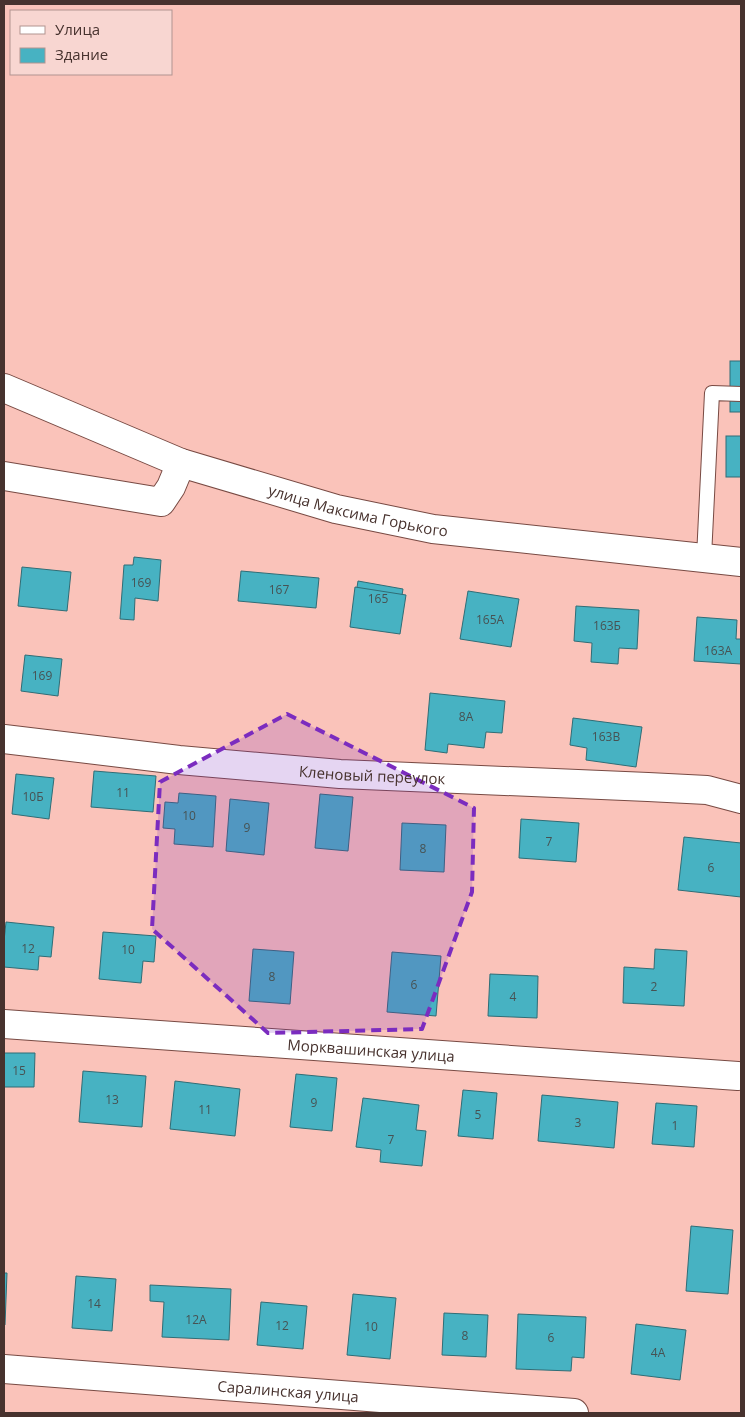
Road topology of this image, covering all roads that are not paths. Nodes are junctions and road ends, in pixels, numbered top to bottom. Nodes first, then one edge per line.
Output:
1 (4, 388) edge
2 (741, 394) edge
3 (181, 462) junction
4 (4, 476) edge
5 (704, 557) junction
6 (741, 562) edge
7 (4, 739) edge
8 (741, 799) edge
9 (4, 1024) edge
10 (738, 1076) dead end
11 (4, 1369) edge
12 (574, 1413) edge

1 - 3 street, улица Максима Горького
2 - 5 lane
3 - 4 street
3 - 5 street, улица Максима Горького
5 - 6 street, улица Максима Горького
7 - 8 street, Кленовый переулок
9 - 10 street, Морквашинская улица
11 - 12 street, Саралинская улица

